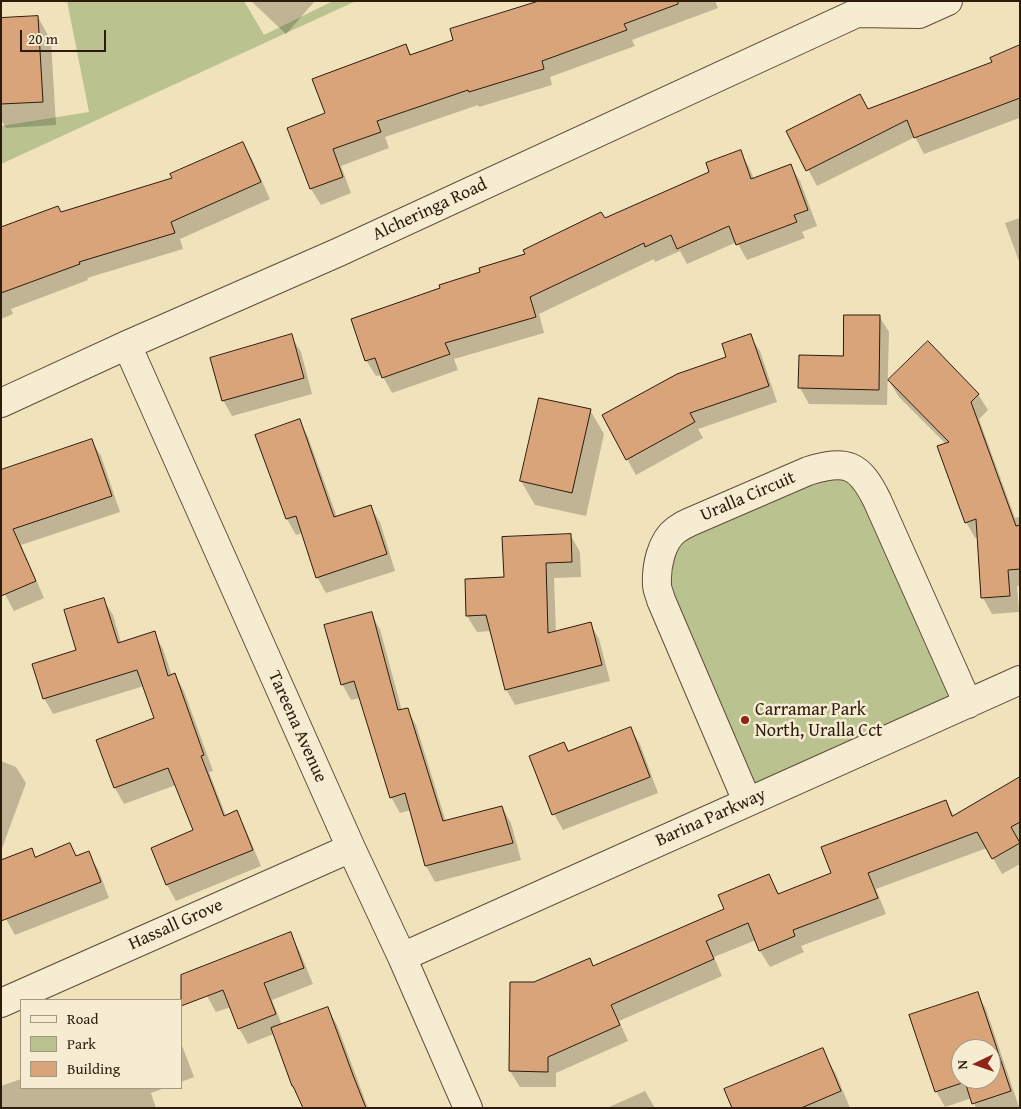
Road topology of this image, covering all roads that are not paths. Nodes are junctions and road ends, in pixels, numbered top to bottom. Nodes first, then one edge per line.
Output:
1 (948, 1) edge
2 (862, 7) edge
3 (127, 345) junction
4 (1, 403) edge
5 (1020, 680) edge
6 (968, 704) junction
7 (747, 801) junction
8 (350, 848) junction
9 (402, 957) junction
10 (1, 1003) edge
11 (468, 1108) edge

1 - 2 street, Alcheringa Road
2 - 3 street, Alcheringa Road
3 - 4 street, Alcheringa Road
3 - 8 street, Tareena Avenue
5 - 6 street, Barina Parkway
6 - 7 street, Barina Parkway
6 - 7 street, Uralla Circuit
7 - 9 street, Barina Parkway
8 - 9 street, Tareena Avenue
8 - 10 street, Hassall Grove
9 - 11 street, Tareena Avenue

